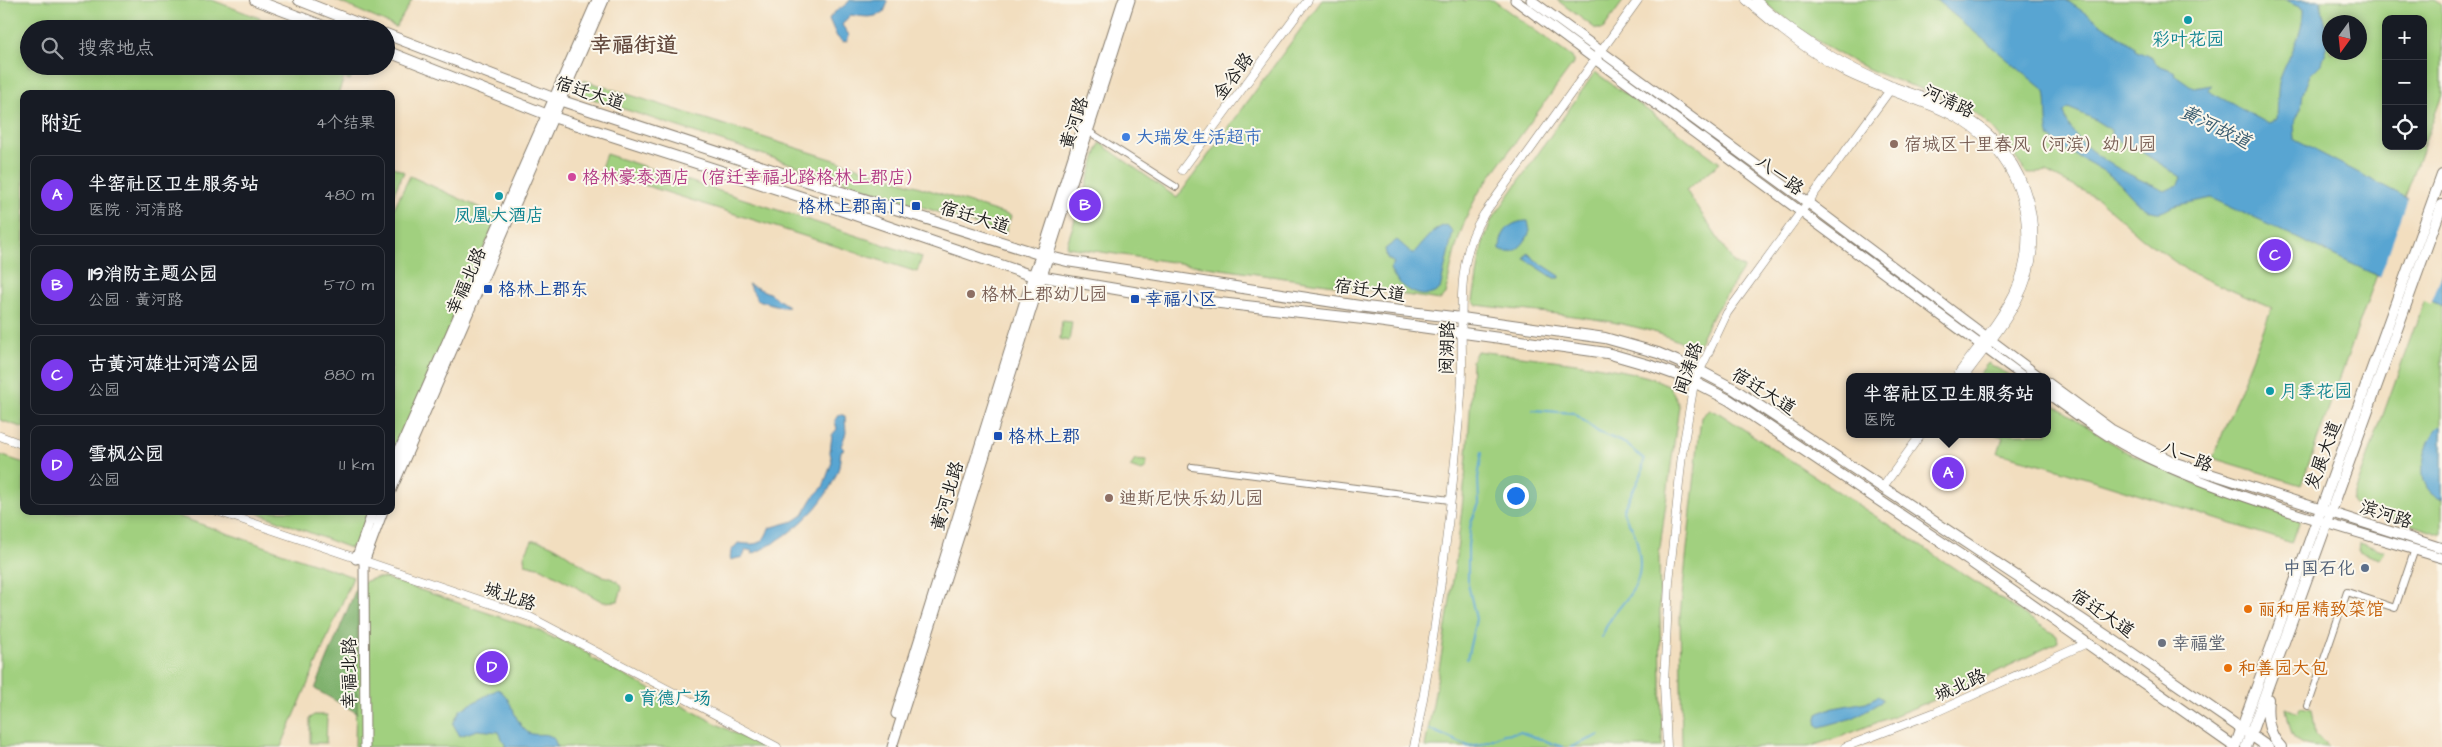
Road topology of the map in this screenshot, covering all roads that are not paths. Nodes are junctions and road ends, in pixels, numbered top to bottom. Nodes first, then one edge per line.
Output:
1 (255, 0) edge
2 (299, 0) edge
3 (597, 0) edge
4 (604, 0) edge
5 (1123, 0) edge
6 (1130, 0) edge
7 (1308, 0) edge
8 (1515, 0) edge
9 (1531, 0) edge
10 (1638, 0) edge
11 (1746, 0) edge
12 (1756, 0) edge
13 (307, 20) edge
14 (349, 20) edge
15 (395, 37) edge
16 (1600, 51) junction
17 (395, 55) edge
18 (1594, 59) junction
19 (1891, 88) junction
20 (557, 99) junction
21 (550, 116) junction
22 (1088, 131) junction
23 (1182, 170) dead end
24 (2442, 175) edge
25 (1176, 187) dead end
26 (1808, 202) junction
27 (2442, 205) edge
28 (1802, 211) junction
29 (1045, 255) junction
30 (1037, 276) junction
31 (1462, 318) junction
32 (2395, 319) junction
33 (1462, 332) junction
34 (1985, 342) junction
35 (1700, 371) junction
36 (1959, 373) edge
37 (1966, 373) edge
38 (2020, 373) edge
39 (2034, 373) edge
40 (1694, 383) junction
41 (2051, 385) edge
42 (2051, 396) edge
43 (0, 436) edge
44 (1912, 438) edge
45 (1918, 438) edge
46 (20, 444) edge
47 (395, 460) edge
48 (1192, 467) dead end
49 (395, 482) edge
50 (1880, 486) junction
51 (1450, 500) junction
52 (228, 515) edge
53 (372, 515) edge
54 (380, 515) edge
55 (2324, 516) junction
56 (2442, 548) edge
57 (2415, 550) junction
58 (2442, 558) edge
59 (360, 561) junction
60 (2085, 644) junction
61 (2279, 656) junction
62 (2308, 706) dead end
63 (2242, 728) junction
64 (2251, 734) junction
65 (365, 747) edge
66 (777, 747) edge
67 (886, 747) edge
68 (892, 747) edge
69 (1414, 747) edge
70 (1667, 747) edge
71 (1845, 747) edge
72 (2235, 747) edge
73 (2246, 747) edge
74 (2268, 747) edge
75 (2281, 747) edge

1 - 13 main road
2 - 14 main road
3 - 20 main road, 幸福北路
4 - 20 main road, 幸福北路
5 - 29 main road, 黄河路
6 - 22 main road, 黄河路
7 - 23 street, 金谷路
8 - 18 main road, 八一路
9 - 16 main road, 八一路
10 - 16 street, 阅湖路
11 - 19 street, 河清路
12 - 19 street, 河清路
15 - 20 main road, 宿迁大道
16 - 18 street, 阅湖路
16 - 26 main road, 八一路
17 - 21 main road, 宿迁大道
18 - 28 main road, 八一路
18 - 31 street, 阅湖路
19 - 26 street, 闻涛路
19 - 34 street, 河清路
20 - 21 main road, 幸福北路
20 - 29 main road, 宿迁大道
21 - 30 main road, 宿迁大道
21 - 47 main road, 幸福北路
21 - 49 main road, 幸福北路
22 - 25 street
22 - 29 main road, 黄河路
24 - 32 main road, 发展大道
26 - 28 street, 闻涛路
26 - 34 main road, 八一路
27 - 32 main road, 发展大道
28 - 34 main road, 八一路
28 - 35 street, 闻涛路
29 - 30 main road, 黄河北路
29 - 31 main road, 宿迁大道
30 - 33 main road, 宿迁大道
30 - 67 main road, 黄河北路
30 - 68 main road, 黄河北路
31 - 33 street, 阅湖路
31 - 35 main road, 宿迁大道
32 - 55 main road, 发展大道
33 - 40 main road, 宿迁大道
33 - 51 street, 阅湖路
34 - 36 street, 河清路
34 - 37 street, 河清路
34 - 38 main road, 八一路
34 - 39 main road, 八一路
35 - 40 street, 闻涛路
35 - 50 main road, 宿迁大道
40 - 60 main road, 宿迁大道
40 - 70 street, 闻涛路
41 - 55 main road, 八一路
42 - 55 main road, 八一路
43 - 46 street
44 - 50 street
45 - 50 street
48 - 51 street
50 - 63 main road, 宿迁大道
51 - 69 street, 阅湖路
52 - 59 street, 城北路
53 - 59 main road, 幸福北路
54 - 59 main road, 幸福北路
55 - 56 main road, 滨河路
55 - 57 main road, 滨河路
55 - 61 main road, 发展大道
55 - 63 main road, 发展大道
57 - 58 main road, 滨河路
57 - 62 street
59 - 65 main road, 幸福北路
59 - 66 street, 城北路
60 - 71 street, 城北路
60 - 72 main road, 宿迁大道
61 - 64 main road, 发展大道
61 - 75 main road
63 - 64 main road, 宿迁大道
63 - 72 main road, 发展大道
64 - 73 main road, 发展大道
64 - 74 main road, 宿迁大道

